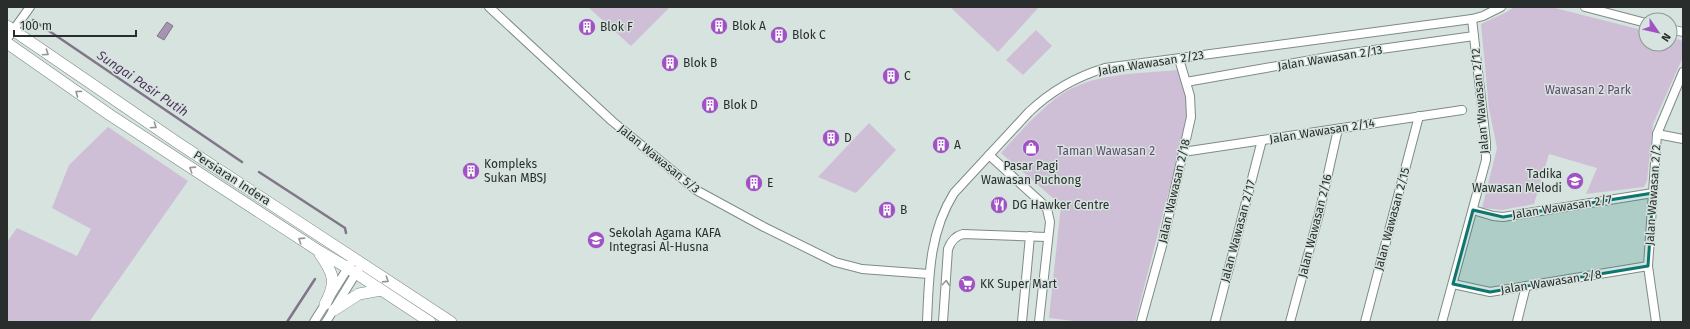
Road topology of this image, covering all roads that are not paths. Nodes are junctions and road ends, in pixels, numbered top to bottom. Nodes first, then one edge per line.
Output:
1 (30, 7) edge
2 (489, 7) edge
3 (1501, 7) edge
4 (1585, 7) edge
5 (1472, 19) junction
6 (1638, 22) edge
7 (9, 32) edge
8 (1474, 36) junction
9 (7, 43) edge
10 (1179, 59) junction
11 (1683, 72) edge
12 (1186, 82) junction
13 (1462, 110) dead end
14 (1419, 116) junction
15 (1338, 129) junction
16 (1657, 134) junction
17 (1683, 139) edge
18 (1262, 140) junction
19 (1183, 152) junction
20 (989, 155) junction
21 (1653, 192) junction
22 (1473, 210) junction
23 (1030, 236) junction
24 (1047, 237) junction
25 (319, 251) junction
26 (355, 266) junction
27 (1648, 266) junction
28 (929, 274) junction
29 (1453, 284) junction
30 (1526, 286) junction
31 (381, 290) junction
32 (330, 307) junction
33 (314, 322) edge
34 (326, 322) edge
35 (430, 322) edge
36 (451, 322) edge
37 (927, 322) edge
38 (943, 322) edge
39 (1022, 322) edge
40 (1039, 322) edge
41 (1042, 322) edge
42 (1141, 322) edge
43 (1215, 322) edge
44 (1290, 322) edge
45 (1366, 322) edge
46 (1442, 322) edge
47 (1518, 322) edge
48 (1656, 322) edge

1 - 7 street
2 - 28 street, Jalan Wawasan 5/3
3 - 5 street, Jalan Wawasan 2/23
4 - 6 street
5 - 8 street, Jalan Wawasan 2/12
5 - 10 street, Jalan Wawasan 2/23
7 -> 26 main road, Persiaran Indera
8 - 12 street, Jalan Wawasan 2/13
8 - 22 street, Jalan Wawasan 2/12
25 -> 9 main road, Persiaran Indera
10 - 12 street, Jalan Wawasan 2/18
10 - 20 street, Jalan Wawasan 2/23
11 - 16 street, Jalan Wawasan 2/2
12 - 19 street, Jalan Wawasan 2/18
13 - 14 street, Jalan Wawasan 2/14
14 - 15 street, Jalan Wawasan 2/14
14 - 45 street, Jalan Wawasan 2/15
15 - 18 street, Jalan Wawasan 2/14
15 - 44 street, Jalan Wawasan 2/16
16 - 17 street
16 - 21 street, Jalan Wawasan 2/2
18 - 19 street, Jalan Wawasan 2/14
18 - 43 street, Jalan Wawasan 2/17
19 - 42 street, Jalan Wawasan 2/18
20 - 24 street
20 - 28 street, Jalan Wawasan 2/23
21 - 22 street, Jalan Wawasan 2/7
21 - 27 street, Jalan Wawasan 2/2
22 - 29 street, Jalan Wawasan 2/12
23 - 24 street
38 -> 23 street
23 - 39 street
24 - 40 street
25 - 26 main road, Persiaran Indera
25 - 32 main road
26 - 31 main road, Persiaran Indera
26 - 32 street
26 -> 36 main road, Persiaran Indera
27 - 30 street, Jalan Wawasan 2/8
27 - 48 street, Jalan Wawasan 2/2
28 - 37 street, Jalan Wawasan 2/23
29 - 30 street, Jalan Wawasan 2/8
29 - 46 street, Jalan Wawasan 2/12
30 - 47 street
31 - 32 main road
31 - 35 main road, Persiaran Indera
32 - 33 street
32 - 34 street
40 - 41 street

